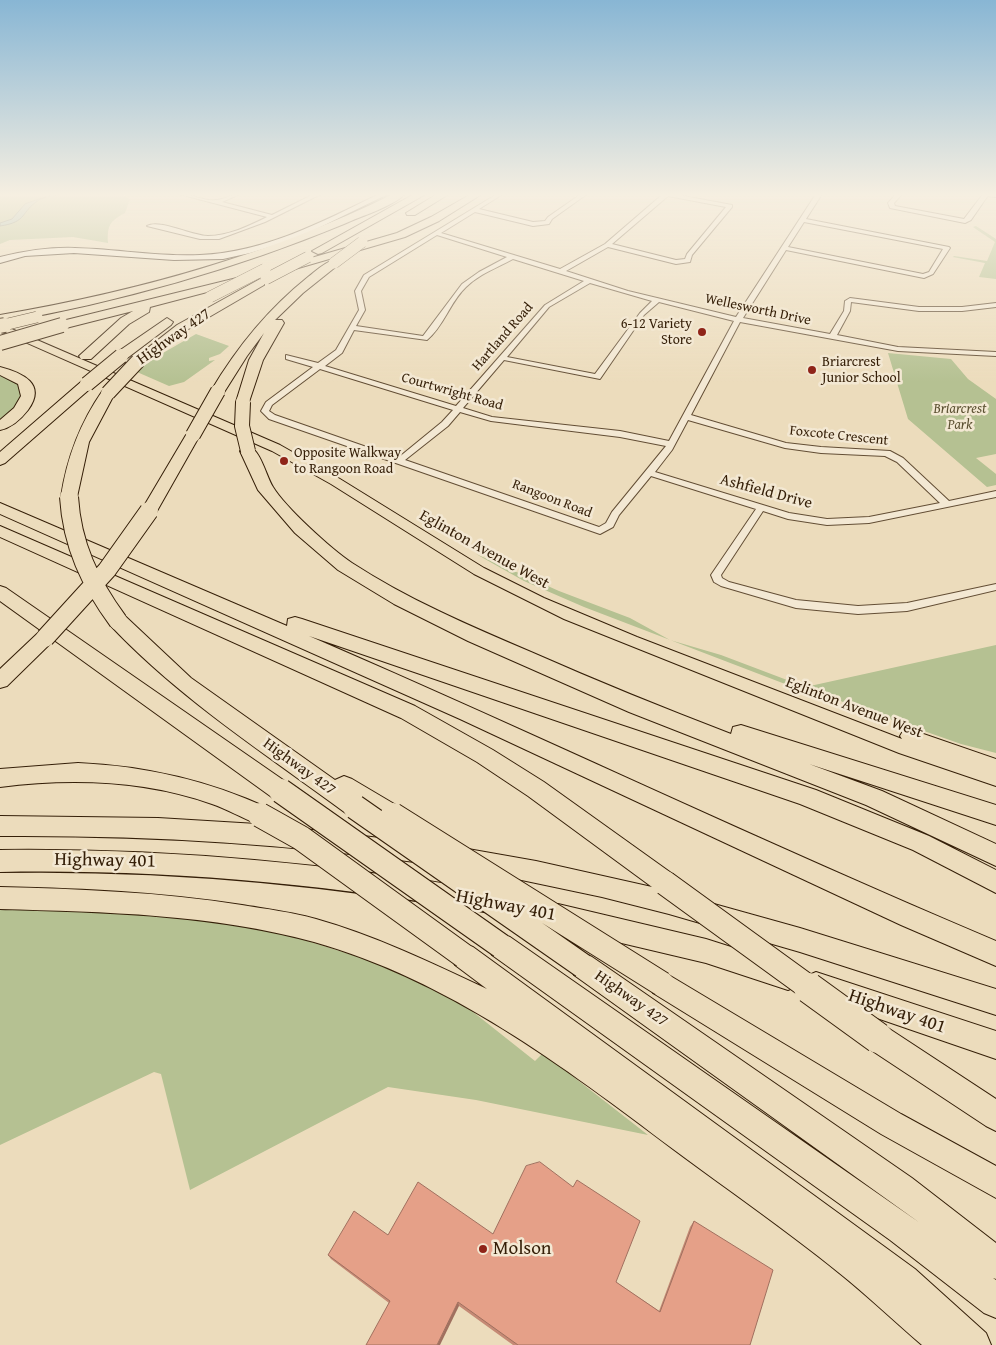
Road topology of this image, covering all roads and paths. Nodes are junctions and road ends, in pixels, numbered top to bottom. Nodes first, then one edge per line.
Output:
1 (173, 257) edge
2 (205, 257) edge
3 (245, 257) edge
4 (264, 257) edge
5 (297, 257) edge
6 (308, 257) edge
7 (329, 257) edge
8 (342, 257) edge
9 (397, 257) edge
10 (512, 257) joint
11 (587, 257) edge
12 (655, 257) edge
13 (690, 257) edge
14 (779, 257) edge
15 (829, 257) edge
16 (941, 257) edge
17 (334, 263) junction
18 (560, 272) junction
19 (266, 274) junction
20 (589, 281) junction
21 (211, 292) junction
22 (657, 300) junction
23 (996, 305) edge
24 (38, 317) junction
25 (0, 319) edge
26 (739, 319) junction
27 (0, 327) edge
28 (353, 328) junction
29 (0, 335) edge
30 (832, 338) junction
31 (0, 343) edge
32 (995, 355) edge
33 (86, 356) junction
34 (289, 357) dead end
35 (503, 358) junction
36 (320, 366) junction
37 (0, 370) edge
38 (458, 409) junction
39 (685, 416) junction
40 (0, 426) edge
41 (671, 444) junction
42 (0, 460) edge
43 (400, 460) junction
44 (649, 473) junction
45 (995, 496) edge
46 (946, 503) junction
47 (0, 508) edge
48 (761, 508) junction
49 (0, 531) edge
50 (147, 570) junction
51 (996, 587) edge
52 (0, 592) edge
53 (543, 664) junction
54 (0, 680) edge
55 (243, 726) junction
56 (996, 766) edge
57 (0, 778) edge
58 (996, 779) edge
59 (996, 815) edge
60 (0, 826) edge
61 (996, 856) edge
62 (0, 861) edge
63 (996, 882) edge
64 (0, 898) edge
65 (996, 954) edge
66 (996, 1002) edge
67 (996, 1046) edge
68 (996, 1116) edge
69 (996, 1183) edge
70 (996, 1263) edge
71 (996, 1301) edge
72 (948, 1345) edge
73 (974, 1345) edge

1 - 2 main road
3 - 24 highway
4 - 24 highway
5 - 19 highway
6 - 19 highway, Highway 427, bridge
7 - 21 highway
8 - 17 highway, bridge
9 - 28 street
10 - 18 street, Wellesworth Drive
10 - 28 street
11 - 18 street
12 - 13 street
14 - 26 street, Rangoon Road
15 - 16 street
17 - 53 highway, bridge
17 - 54 highway, bridge
18 - 20 street, Wellesworth Drive
19 - 21 highway, bridge
19 - 55 highway, Highway 427, bridge
20 - 22 street, Wellesworth Drive
20 - 35 street, Hartland Road
21 - 31 highway, Highway 427, bridge
21 - 33 highway
21 - 42 highway, bridge
22 - 26 street, Wellesworth Drive
22 - 35 street
23 - 30 street
24 - 25 highway
24 - 27 highway, bridge
24 - 29 highway
25 - 33 main road, Eglinton Avenue West
26 - 30 street, Wellesworth Drive
26 - 39 street, Rangoon Road
27 - 58 main road, Eglinton Avenue West
28 - 36 street
30 - 32 street, Wellesworth Drive
33 - 56 main road, Eglinton Avenue West
34 - 36 street, Courtwright Road
35 - 38 street, Hartland Road
36 - 38 street, Courtwright Road
36 - 43 street, Rangoon Road
37 - 40 highway
38 - 41 street, Courtwright Road
38 - 43 street, Hartland Road
39 - 41 street, Rangoon Road
39 - 46 street, Foxcote Crescent
41 - 44 street, Rangoon Road
43 - 44 street, Rangoon Road
44 - 48 street, Ashfield Drive
45 - 46 street, Ashfield Drive
46 - 48 street, Ashfield Drive
47 - 50 highway
48 - 51 street
49 - 68 highway, bridge
50 - 63 highway
50 - 65 highway
52 - 71 highway, bridge
53 - 59 highway
53 - 61 highway
55 - 69 highway, bridge
55 - 70 highway, Highway 427, bridge
57 - 73 highway, bridge
60 - 66 highway, Highway 401
62 - 67 highway, Highway 401
64 - 72 highway

